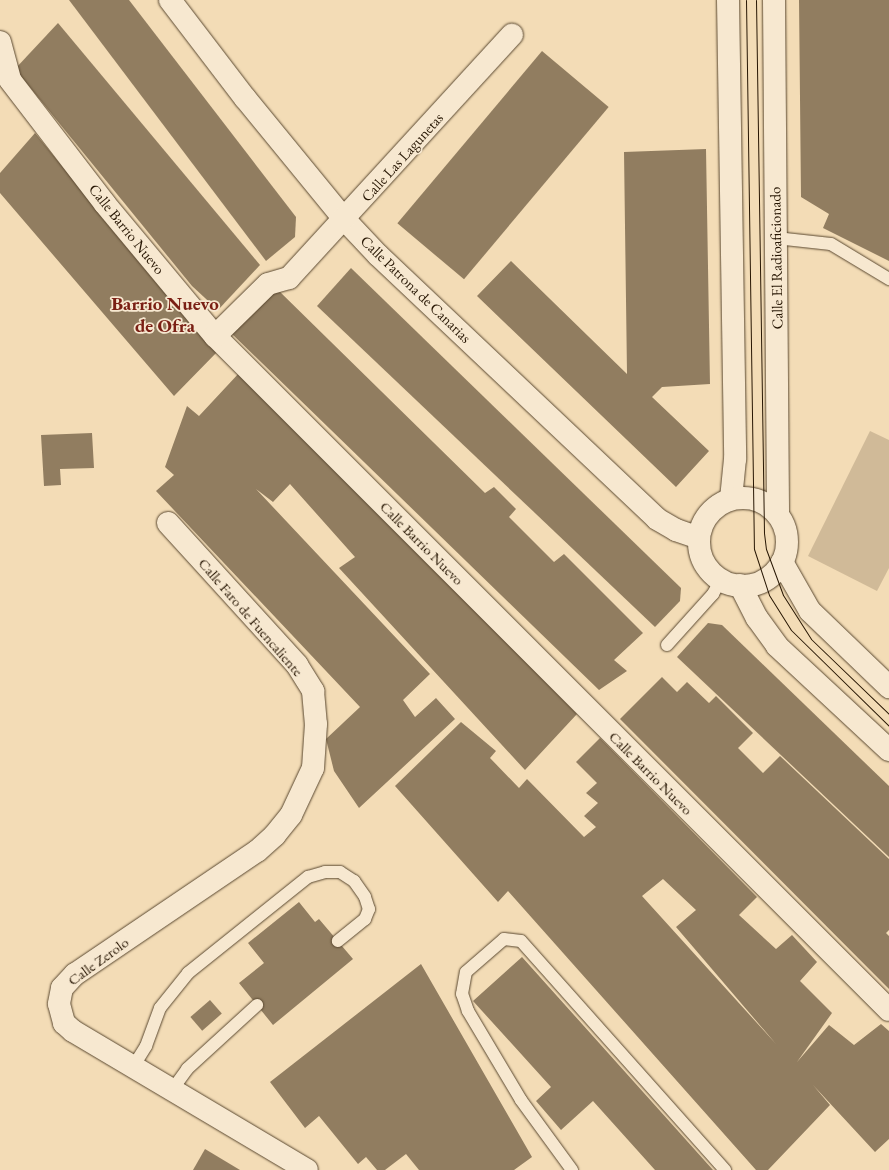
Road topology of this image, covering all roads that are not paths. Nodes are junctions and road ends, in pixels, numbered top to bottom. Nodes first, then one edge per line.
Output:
1 (170, 0) edge
2 (728, 0) edge
3 (774, 0) edge
4 (512, 35) dead end
5 (0, 42) edge
6 (345, 220) junction
7 (776, 238) junction
8 (889, 279) edge
9 (215, 336) junction
10 (731, 499) junction
11 (778, 515) junction
12 (168, 523) dead end
13 (699, 538) junction
14 (782, 562) junction
15 (731, 582) junction
16 (667, 645) dead end
17 (889, 687) edge
18 (889, 750) edge
19 (313, 768) joint
20 (338, 941) dead end
21 (257, 1005) dead end
22 (889, 1010) edge
23 (133, 1067) junction
24 (172, 1090) junction
25 (307, 1170) edge
26 (572, 1170) edge
27 (725, 1170) edge

1 - 6 street, Calle Patrona de Canarias
2 - 10 street
3 - 7 street, Calle El Radioaficionado
4 - 6 street, Calle Las Lagunetas
5 - 9 street, Calle Barrio Nuevo
6 - 9 street, Calle Las Lagunetas
6 - 13 street, Calle Patrona de Canarias
7 - 8 lane
7 - 11 street, Calle El Radioaficionado
9 - 22 street, Calle Barrio Nuevo
10 - 11 street
10 - 13 street
11 - 14 street
12 - 19 street, Calle Faro de Fuencaliente
13 - 15 street
14 - 15 street
14 - 17 street
15 - 16 lane
15 - 18 street
19 - 23 street, Calle Zerolo
20 - 23 lane
21 - 24 lane
23 - 24 street, Calle Zerolo
24 - 25 street, Calle Zerolo
26 - 27 lane

